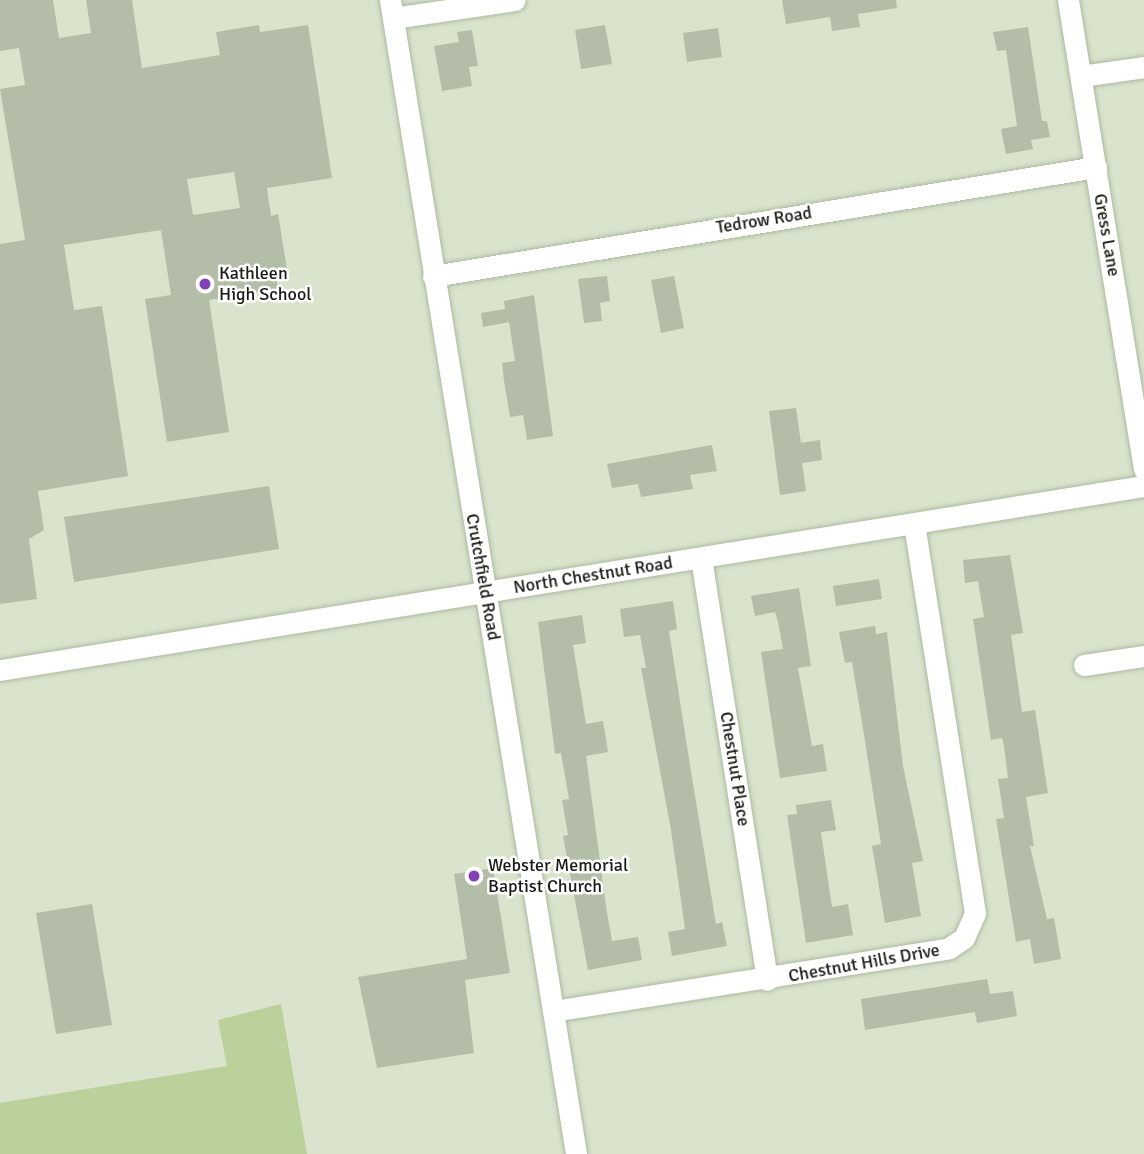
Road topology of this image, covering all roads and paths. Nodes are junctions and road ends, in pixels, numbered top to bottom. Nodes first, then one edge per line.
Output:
1 (515, 0) edge
2 (1068, 0) edge
3 (392, 9) edge
4 (1144, 67) edge
5 (1080, 76) junction
6 (1096, 167) junction
7 (433, 276) junction
8 (1144, 469) edge
9 (1144, 486) edge
10 (914, 524) junction
11 (701, 558) junction
12 (486, 592) junction
13 (1144, 656) edge
14 (1084, 666) dead end
15 (0, 670) edge
16 (767, 979) junction
17 (553, 1011) junction
18 (576, 1154) edge

1 - 3 street
2 - 5 street, Gress Lane
3 - 7 street, Crutchfield Road
4 - 5 street
5 - 6 street, Gress Lane
6 - 7 street, Tedrow Road
6 - 8 street, Gress Lane
7 - 12 street, Crutchfield Road
9 - 10 street, North Chestnut Road
10 - 11 street, North Chestnut Road
10 - 16 street, Chestnut Hills Drive
11 - 12 street, North Chestnut Road
11 - 16 street, Chestnut Place
12 - 15 street, North Chestnut Road
12 - 17 street, Crutchfield Road
13 - 14 street
16 - 17 street, Chestnut Hills Drive
17 - 18 street, Crutchfield Road

